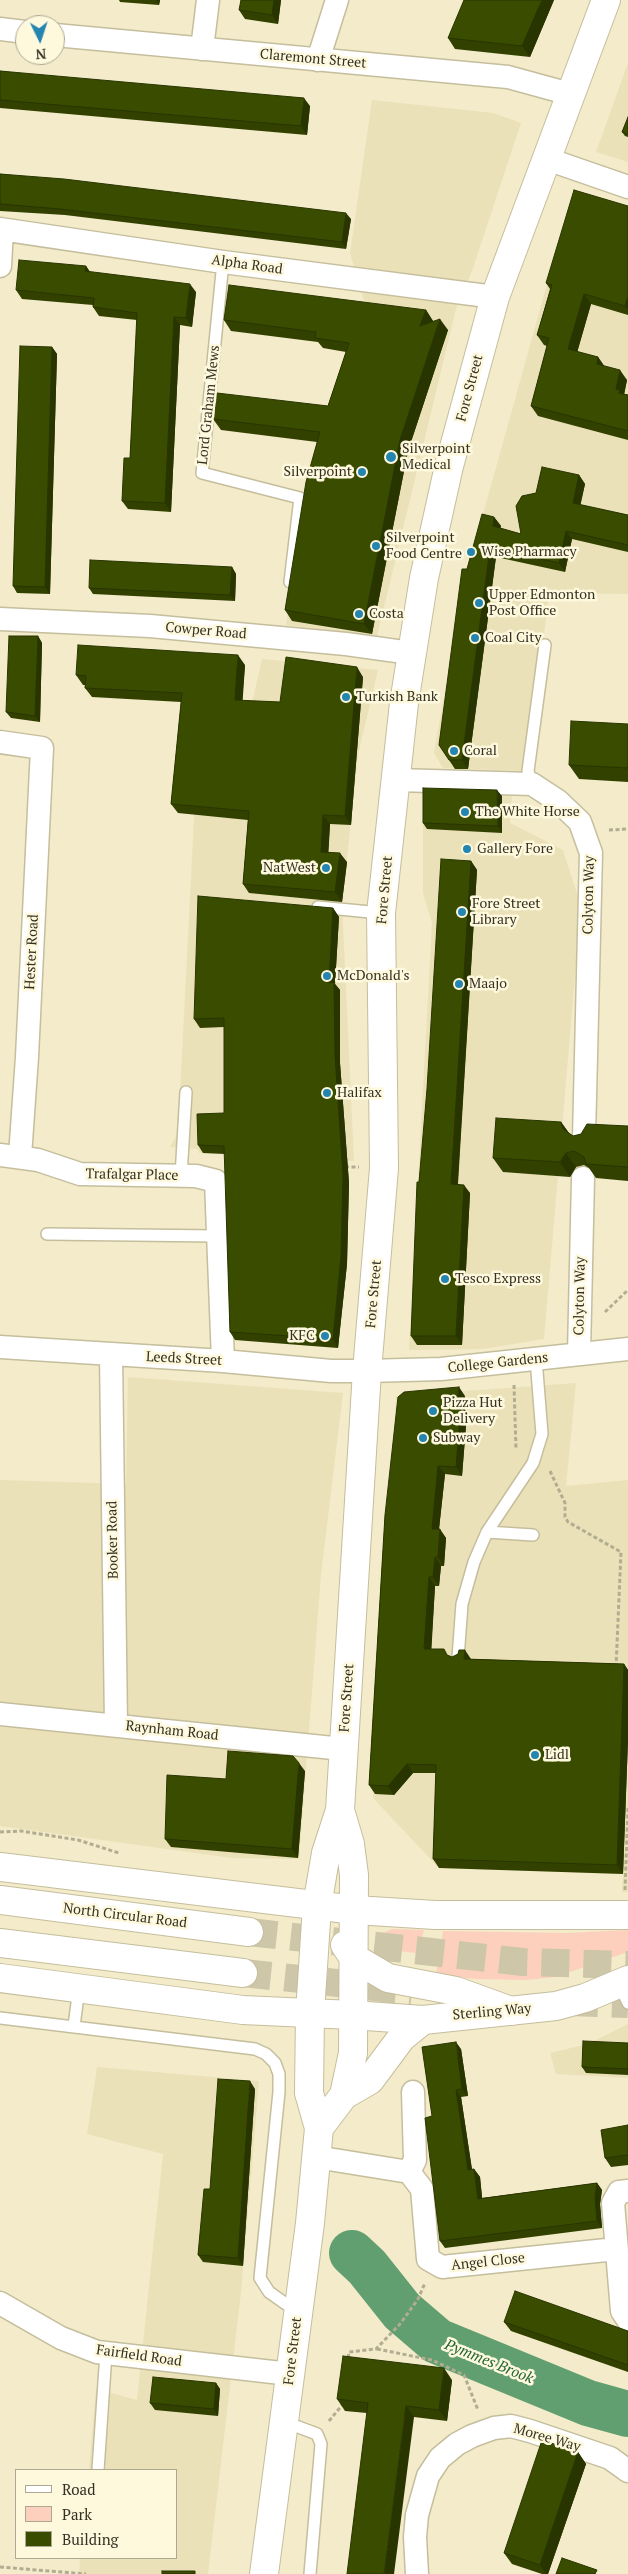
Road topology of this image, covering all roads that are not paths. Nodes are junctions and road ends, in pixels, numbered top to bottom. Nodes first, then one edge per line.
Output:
1 (208, 0) edge
2 (337, 0) edge
3 (606, 0) edge
4 (0, 29) edge
5 (15, 31) edge
6 (65, 36) edge
7 (202, 49) junction
8 (318, 60) junction
9 (570, 94) junction
10 (547, 158) junction
11 (628, 187) edge
12 (1, 229) edge
13 (224, 262) junction
14 (0, 266) edge
15 (495, 297) junction
16 (289, 593) edge
17 (0, 619) edge
18 (545, 645) dead end
19 (411, 653) junction
20 (0, 742) edge
21 (397, 780) junction
22 (532, 784) junction
23 (301, 906) edge
24 (381, 913) junction
25 (186, 1092) dead end
26 (584, 1137) edge
27 (10, 1156) edge
28 (181, 1176) junction
29 (583, 1178) edge
30 (47, 1234) dead end
31 (217, 1236) junction
32 (0, 1347) edge
33 (628, 1349) edge
34 (579, 1354) junction
35 (111, 1355) junction
36 (536, 1359) junction
37 (223, 1361) junction
38 (367, 1371) junction
39 (487, 1532) junction
40 (533, 1535) dead end
41 (458, 1658) edge
42 (0, 1714) edge
43 (116, 1725) junction
44 (343, 1749) junction
45 (340, 1810) junction
46 (0, 1867) edge
47 (0, 1900) edge
48 (317, 1906) junction
49 (355, 1910) junction
50 (626, 1915) edge
51 (249, 1932) tunnel mouth
52 (0, 1942) edge
53 (354, 1958) junction
54 (243, 1973) tunnel mouth
55 (0, 1978) edge
56 (79, 1988) junction
57 (625, 1989) edge
58 (511, 2011) junction
59 (310, 2013) junction
60 (352, 2015) junction
61 (0, 2018) edge
62 (423, 2020) junction
63 (74, 2026) junction
64 (413, 2092) dead end
65 (344, 2095) junction
66 (319, 2128) junction
67 (316, 2157) junction
68 (409, 2172) junction
69 (628, 2191) edge
70 (616, 2249) junction
71 (0, 2302) edge
72 (298, 2305) junction
73 (628, 2320) edge
74 (106, 2353) junction
75 (290, 2374) junction
76 (285, 2422) junction
77 (98, 2469) edge
78 (628, 2471) edge
79 (264, 2574) edge
80 (310, 2574) edge
81 (417, 2574) edge

1 - 7 street
2 - 8 street
3 - 9 main road, Fore Street
4 - 5 street
6 - 7 street, Claremont Street
7 - 8 street, Claremont Street
8 - 9 street, Claremont Street
9 - 10 main road, Fore Street
10 - 11 street
10 - 15 main road, Fore Street
12 - 13 street, Alpha Road
12 - 14 street
13 - 15 street, Alpha Road
13 - 16 lane, Lord Graham Mews
15 - 19 main road, Fore Street
17 - 19 street, Cowper Road
18 - 22 lane
19 - 21 main road, Fore Street
20 - 27 street, Hester Road
21 - 22 street
21 - 24 main road, Fore Street
22 - 26 street, Colyton Way
23 - 24 lane
24 - 38 main road, Fore Street
25 - 28 lane
27 - 28 street, Trafalgar Place
28 - 31 street, Trafalgar Place
29 - 34 street, Colyton Way
30 - 31 lane
31 - 37 street
32 - 35 street, Leeds Street
33 - 34 street, College Gardens
34 - 36 street, College Gardens
35 - 37 street, Leeds Street
35 - 43 street, Booker Road
36 - 38 street, College Gardens
36 - 39 lane
37 - 38 street, Leeds Street
38 - 44 main road, Fore Street
39 - 40 lane
39 - 41 lane
42 - 43 street, Raynham Road
43 - 44 street, Raynham Road
44 - 45 main road, Fore Street
45 - 48 main road, Fore Street
45 - 49 main road, Fore Street
46 - 48 main road
47 - 51 main road, North Circular Road
48 - 49 main road
48 - 53 main road
48 - 59 main road, Fore Street
49 - 50 main road
49 - 53 main road, Fore Street
52 - 54 main road
53 - 58 main road
53 - 60 main road, Fore Street
55 - 56 main road, Sterling Way
56 - 59 main road, Sterling Way
56 - 63 lane
57 - 58 main road, Sterling Way
58 - 62 main road, Sterling Way
59 - 60 main road, Sterling Way
59 - 66 main road, Fore Street
60 - 62 main road, Sterling Way
60 - 65 main road, Fore Street
61 - 63 lane
62 - 65 main road
63 - 72 lane
64 - 68 street
65 - 66 main road, Fore Street
66 - 67 main road, Fore Street
67 - 68 street
67 - 72 main road, Fore Street
68 - 70 street, Angel Close
69 - 70 street
70 - 73 street
71 - 74 street, Fairfield Road
72 - 75 main road, Fore Street
74 - 75 street, Fairfield Road
74 - 77 lane
75 - 76 main road, Fore Street
76 - 79 main road, Fore Street
76 - 80 lane
78 - 81 street, Moree Way

